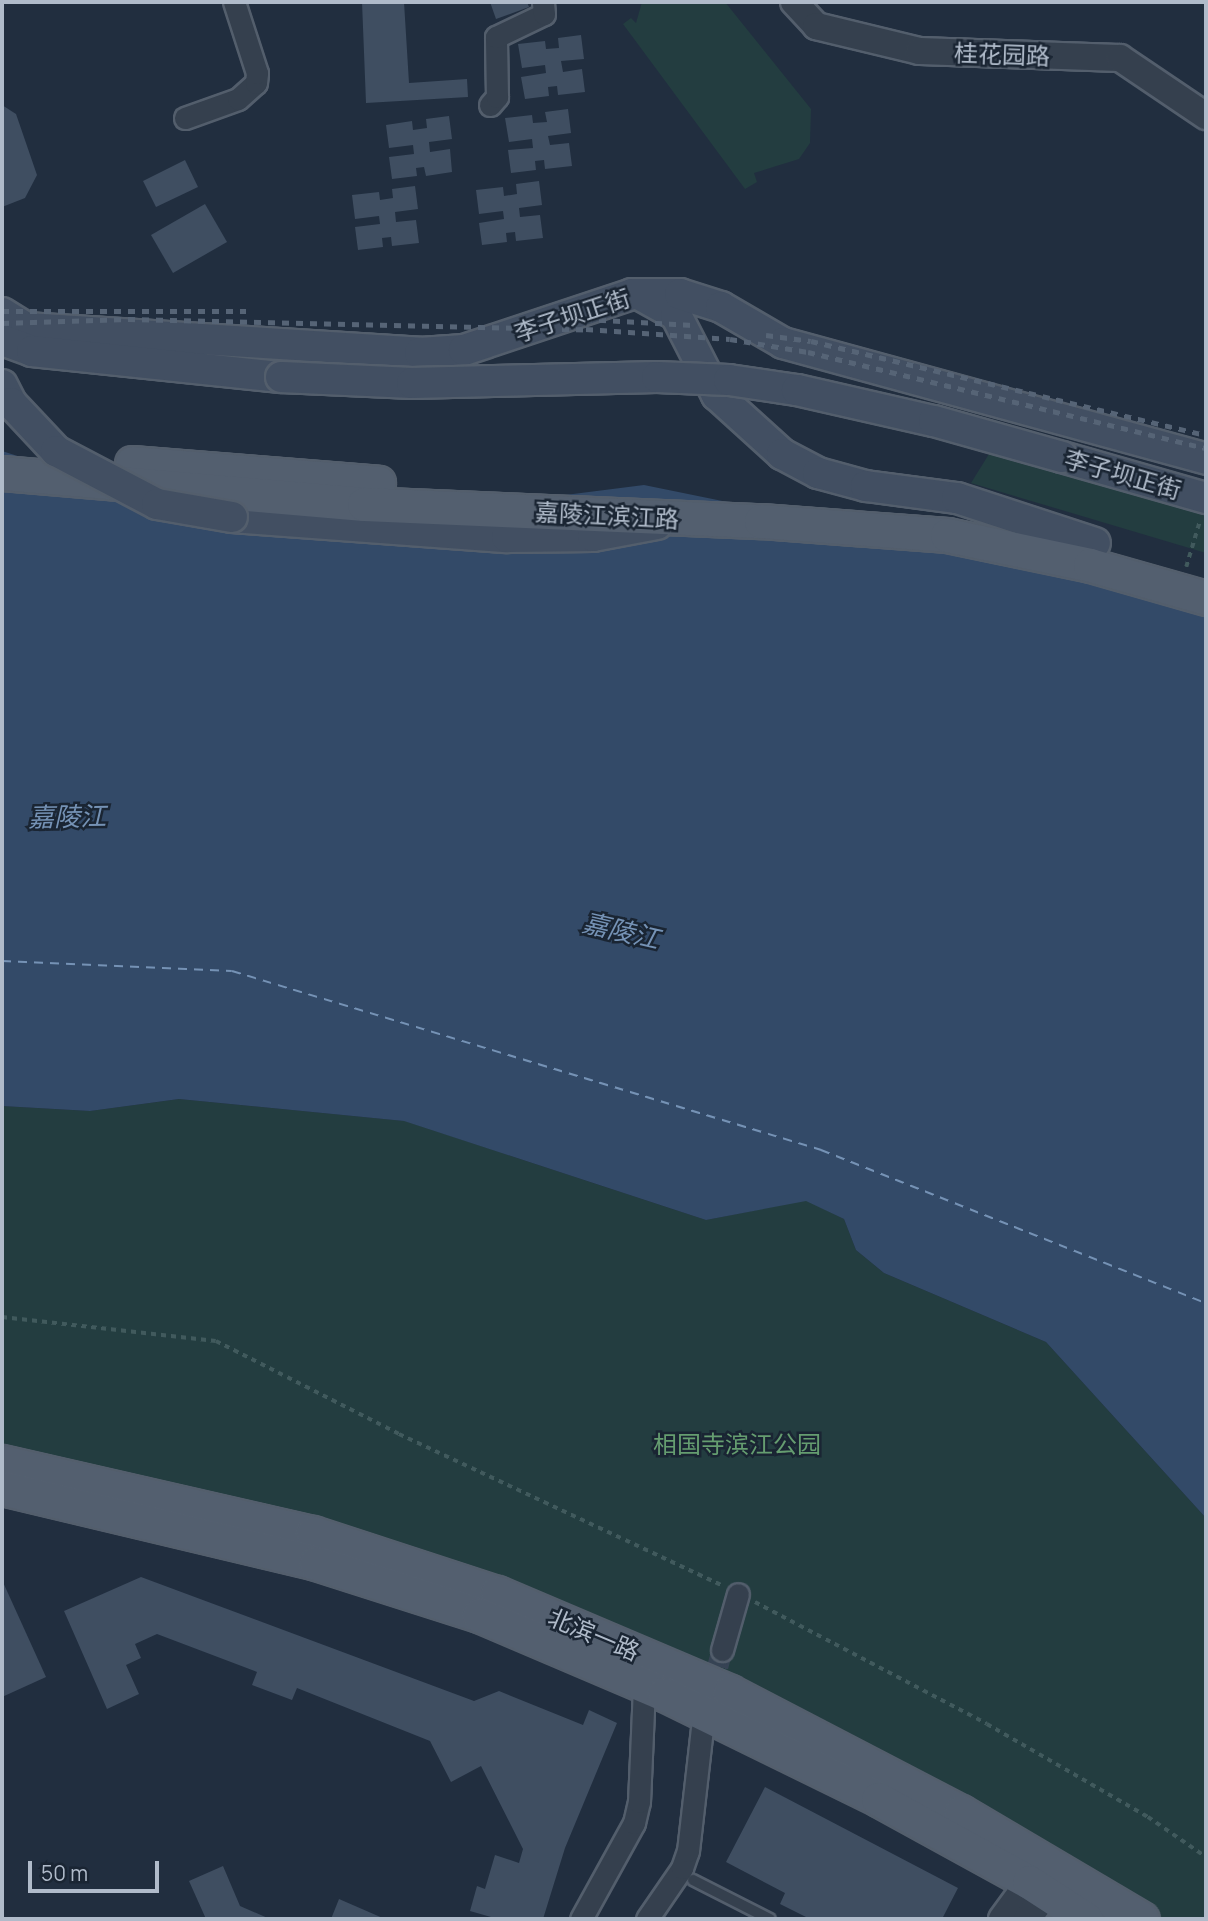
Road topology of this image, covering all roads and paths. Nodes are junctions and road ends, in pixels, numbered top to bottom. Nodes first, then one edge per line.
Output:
1 (234, 2) edge
2 (543, 2) edge
3 (794, 2) edge
4 (490, 106) dead end
5 (1206, 116) edge
6 (185, 118) dead end
7 (632, 294) junction
8 (2, 313) edge
9 (2, 340) edge
10 (2, 385) edge
11 (2, 453) edge
12 (1206, 459) edge
13 (2, 474) edge
14 (1206, 498) edge
15 (687, 519) junction
16 (1206, 522) edge
17 (1095, 544) junction
18 (1196, 572) edge
19 (1206, 598) edge
20 (2, 1317) edge
21 (2, 1462) edge
22 (2, 1488) edge
23 (738, 1594) junction
24 (722, 1650) tunnel mouth
25 (644, 1686) junction
26 (702, 1729) dead end
27 (1206, 1857) edge
28 (693, 1880) dead end
29 (1034, 1898) edge
30 (581, 1919) edge
31 (647, 1919) edge
32 (770, 1919) edge
33 (1002, 1919) edge
34 (1086, 1919) edge
35 (1142, 1919) edge

1 - 6 street
2 - 4 street
3 - 5 street, 桂花园路
7 - 8 main road, 李子坝正街
7 - 12 main road, 李子坝正街
7 - 17 main road
9 - 14 main road, 李子坝正街, bridge
10 - 15 main road, bridge
11 - 17 main road, 嘉陵江滨江路, bridge
13 - 15 main road, 嘉陵江滨江路, bridge
15 - 19 main road, 嘉陵江滨江路
16 - 18 path
17 - 18 main road, 嘉陵江滨江路
20 - 23 path
21 - 35 main road, 北滨一路
22 - 25 main road, 北滨一路
23 - 24 street
23 - 27 path
25 - 29 main road, 北滨一路
25 - 30 street
26 - 31 street
28 - 32 lane
29 - 33 street
29 - 34 main road, 北滨一路

